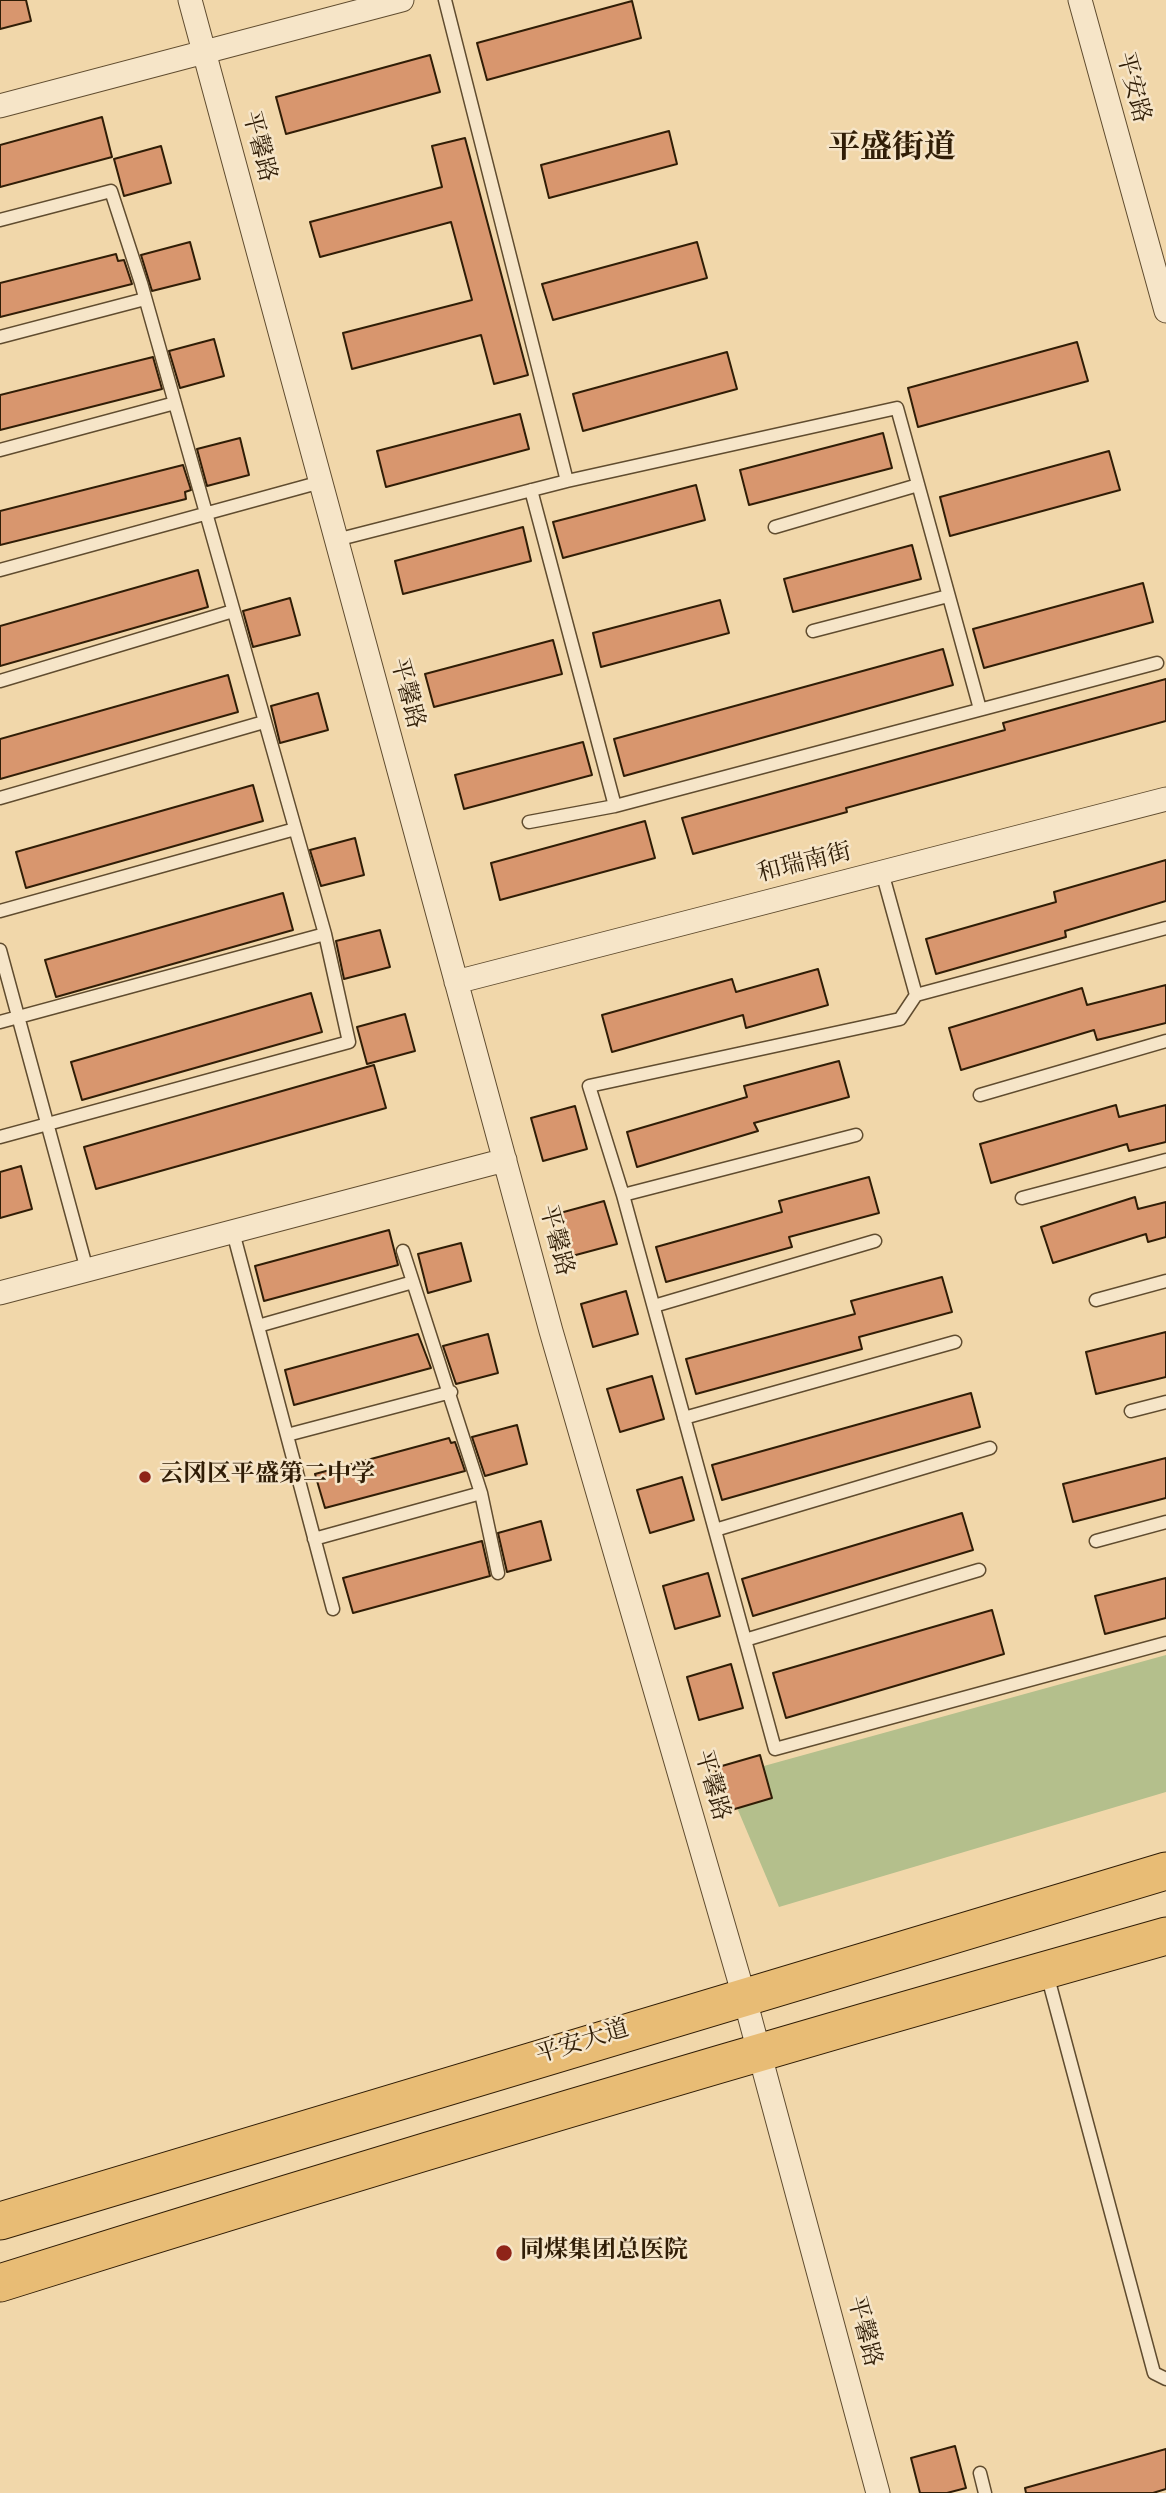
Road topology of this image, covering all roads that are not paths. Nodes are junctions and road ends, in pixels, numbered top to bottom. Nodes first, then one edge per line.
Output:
1 (190, 0) edge
2 (402, 0) edge
3 (445, 0) edge
4 (1080, 0) edge
5 (204, 52) junction
6 (0, 106) edge
7 (0, 220) edge
8 (145, 299) junction
9 (1166, 311) edge
10 (0, 337) edge
11 (175, 403) junction
12 (0, 450) edge
13 (567, 481) junction
14 (321, 482) junction
15 (918, 485) junction
16 (531, 490) junction
17 (206, 512) junction
18 (775, 527) dead end
19 (336, 540) junction
20 (0, 569) edge
21 (948, 596) junction
22 (233, 611) junction
23 (813, 631) dead end
24 (1157, 663) dead end
25 (0, 681) edge
26 (980, 709) junction
27 (264, 722) junction
28 (0, 798) edge
29 (1166, 799) edge
30 (615, 806) junction
31 (529, 822) dead end
32 (295, 829) junction
33 (882, 872) junction
34 (0, 911) edge
35 (1166, 928) edge
36 (325, 934) junction
37 (0, 950) edge
38 (456, 982) junction
39 (916, 995) junction
40 (18, 1017) junction
41 (0, 1022) edge
42 (1166, 1041) edge
43 (980, 1095) dead end
44 (47, 1124) junction
45 (856, 1135) dead end
46 (0, 1137) edge
47 (505, 1160) junction
48 (1166, 1160) edge
49 (623, 1195) junction
50 (1022, 1198) dead end
51 (233, 1232) junction
52 (876, 1241) dead end
53 (403, 1251) dead end
54 (87, 1270) junction
55 (1166, 1280) edge
56 (413, 1282) junction
57 (0, 1293) edge
58 (1096, 1300) dead end
59 (654, 1306) junction
60 (258, 1325) junction
61 (955, 1342) dead end
62 (451, 1392) junction
63 (1166, 1402) edge
64 (1131, 1411) dead end
65 (684, 1418) junction
66 (287, 1435) junction
67 (990, 1448) dead end
68 (481, 1493) junction
69 (1166, 1522) edge
70 (715, 1530) junction
71 (314, 1539) junction
72 (1096, 1541) dead end
73 (979, 1570) dead end
74 (498, 1573) dead end
75 (333, 1609) dead end
76 (746, 1640) junction
77 (1166, 1643) edge
78 (1166, 1871) edge
79 (1166, 1936) edge
80 (1046, 1970) junction
81 (744, 1996) junction
82 (759, 2050) junction
83 (0, 2221) edge
84 (0, 2283) edge
85 (1166, 2379) edge
86 (979, 2473) dead end
87 (878, 2493) edge
88 (985, 2493) edge

1 - 5 street, 平馨路
2 - 5 street
3 - 13 lane
4 - 9 street, 平安路
5 - 6 street
5 - 14 street, 平馨路
7 - 8 lane
8 - 10 lane
8 - 11 lane
11 - 12 lane
11 - 17 lane
13 - 15 lane
13 - 16 lane
14 - 17 lane
14 - 19 street, 平馨路
15 - 18 lane
15 - 21 lane
16 - 19 lane
16 - 30 lane
17 - 20 lane
17 - 22 lane
19 - 38 street, 平馨路
21 - 23 lane
21 - 26 lane
22 - 25 lane
22 - 27 lane
24 - 26 lane
26 - 30 lane
27 - 28 lane
27 - 32 lane
29 - 33 street, 和瑞南街
30 - 31 lane
32 - 34 lane
32 - 36 lane
33 - 38 street, 和瑞南街
33 - 39 lane
35 - 39 lane
36 - 40 lane
36 - 44 lane
37 - 40 lane
38 - 47 street, 平馨路
39 - 49 lane
40 - 41 lane
40 - 44 lane
42 - 43 lane
44 - 46 lane
44 - 54 lane
45 - 49 lane
47 - 51 street
47 - 81 street, 平馨路
48 - 50 lane
49 - 59 lane
51 - 54 street
51 - 60 lane
52 - 59 lane
53 - 56 lane
54 - 57 street
55 - 58 lane
56 - 60 lane
56 - 62 lane
59 - 65 lane
60 - 66 lane
61 - 65 lane
62 - 66 lane
62 - 68 lane
63 - 64 lane
65 - 70 lane
66 - 71 lane
67 - 70 lane
68 - 71 lane
68 - 74 lane
69 - 72 lane
70 - 76 lane
71 - 75 lane
73 - 76 lane
76 - 77 lane
78 - 81 main road, 平安大道
79 - 80 main road
80 - 82 main road
80 - 85 lane
81 - 82 street, 平馨路
81 - 83 main road, 平安大道
82 - 84 main road
82 - 87 street, 平馨路
86 - 88 lane

